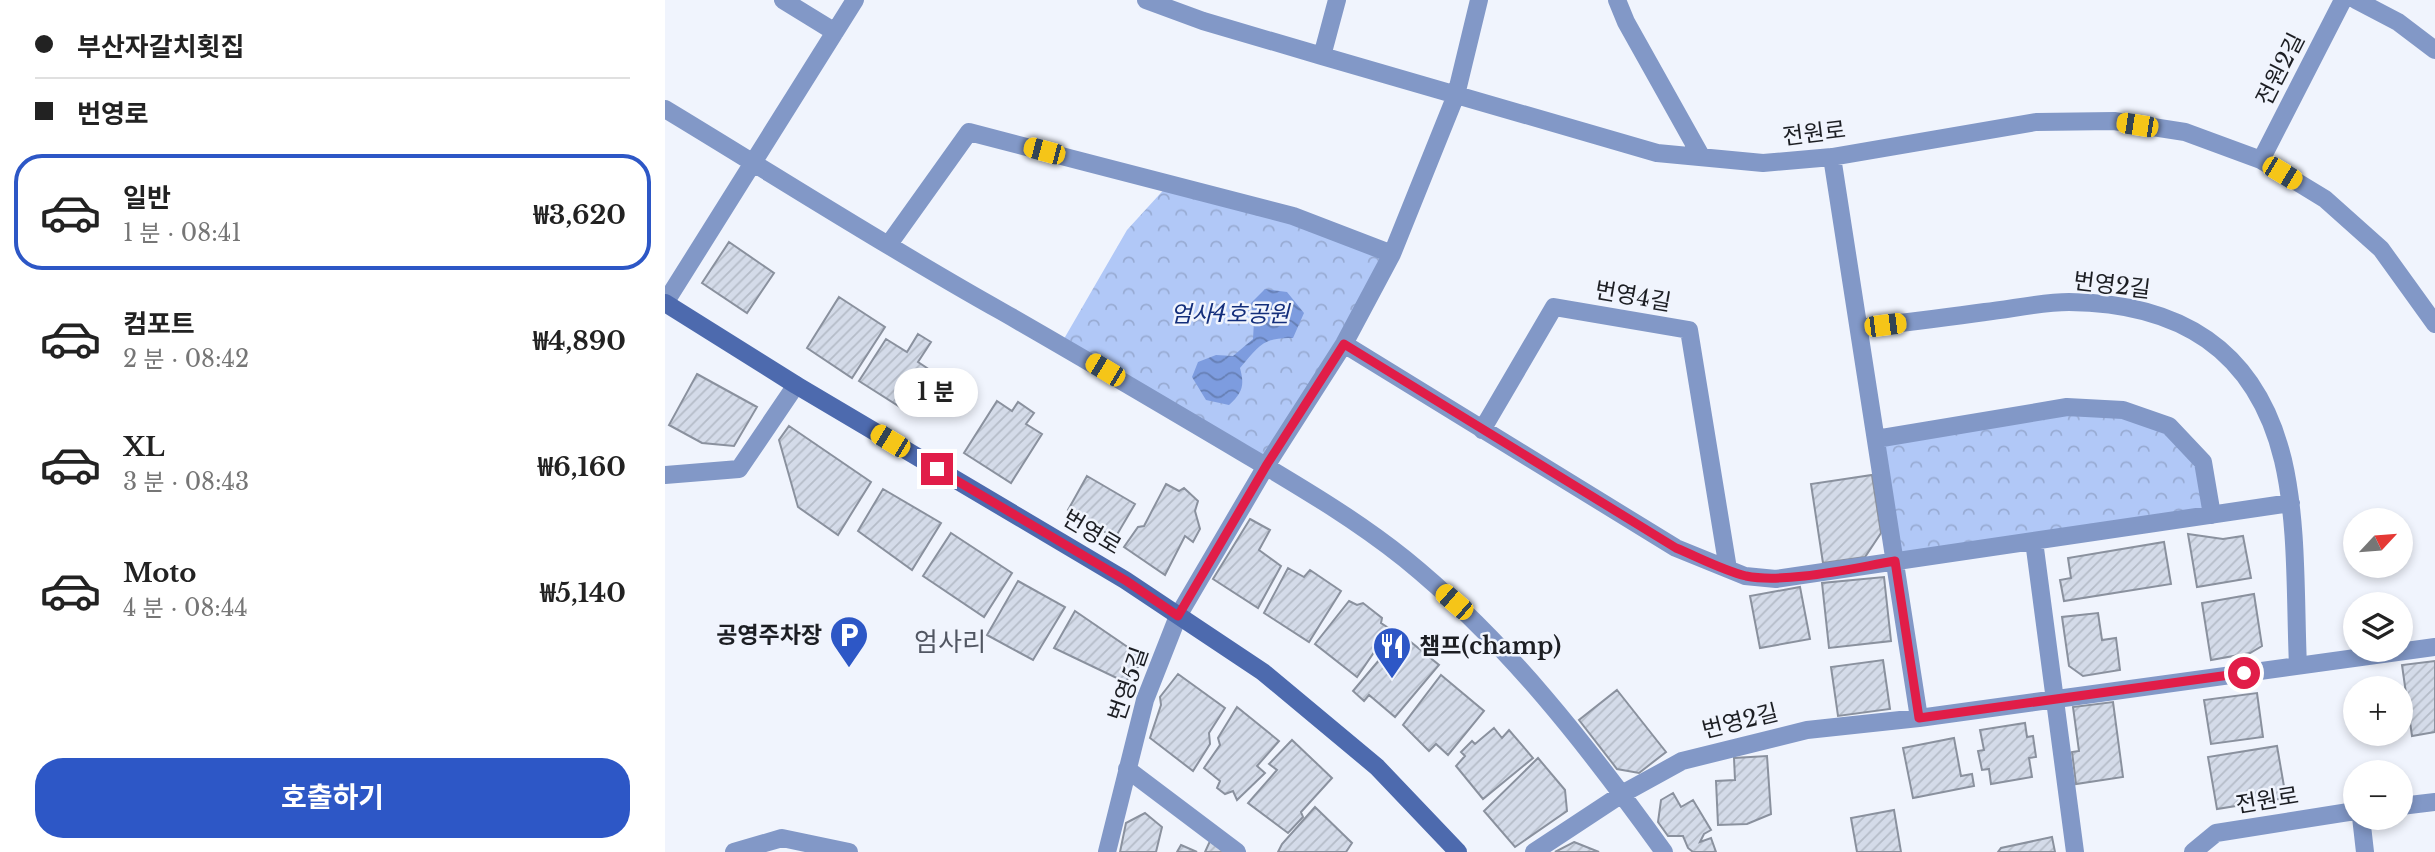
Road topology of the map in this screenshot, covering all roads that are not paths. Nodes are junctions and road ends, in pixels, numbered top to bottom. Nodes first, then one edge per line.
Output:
1 (783, 0) edge
2 (855, 0) edge
3 (1337, 0) edge
4 (1479, 0) edge
5 (1617, 0) edge
6 (2343, 0) edge
7 (2356, 0) edge
8 (1157, 2) edge
9 (835, 32) junction
10 (2435, 50) edge
11 (1322, 56) junction
12 (1456, 96) junction
13 (665, 109) edge
14 (1701, 156) junction
15 (1832, 156) junction
16 (2261, 160) junction
17 (754, 163) junction
18 (889, 244) junction
19 (1392, 254) junction
20 (665, 303) edge
21 (2435, 324) edge
22 (1859, 328) junction
23 (1344, 344) junction
24 (796, 385) junction
25 (1482, 430) junction
26 (1876, 439) junction
27 (1266, 466) junction
28 (666, 473) edge
29 (2291, 503) junction
30 (2212, 515) junction
31 (2034, 541) junction
32 (1895, 561) junction
33 (1728, 569) junction
34 (1178, 616) junction
35 (2435, 647) edge
36 (2298, 666) junction
37 (2056, 699) junction
38 (1919, 718) junction
39 (1127, 769) junction
40 (1622, 794) junction
41 (2435, 802) edge
42 (2413, 805) edge
43 (2343, 813) edge
44 (2362, 830) edge
45 (784, 845) edge
46 (734, 852) edge
47 (849, 852) edge
48 (1107, 852) edge
49 (1237, 852) edge
50 (1458, 852) edge
51 (1534, 852) edge
52 (1664, 852) edge
53 (2074, 852) edge
54 (2193, 852) edge
55 (2365, 852) edge

1 - 9 street
2 - 9 street
3 - 11 street
4 - 12 street
5 - 14 street
6 - 16 street, 전원2길
7 - 10 street
8 - 11 street, 전원로
9 - 17 street
11 - 12 street, 전원로
12 - 14 street, 전원로
12 - 19 street
13 - 17 street
14 - 15 street, 전원로
15 - 16 street, 전원로
15 - 22 street
16 - 21 street, 전원로
17 - 18 street
17 - 20 street
18 - 19 street
18 - 27 street
19 - 23 street
20 - 24 street, 번영로
22 - 26 street
22 - 29 street, 번영2길
23 - 25 street
23 - 27 street
24 - 28 street
24 - 34 street, 번영로
25 - 33 street
25 - 33 street, 번영4길
26 - 30 street
26 - 32 street
27 - 34 street
27 - 40 street
29 - 30 street
29 - 36 street, 번영2길
30 - 31 street
31 - 32 street
31 - 37 street
32 - 33 street
32 - 38 street
34 - 39 street, 번영5길
34 - 50 street, 번영로
35 - 36 street, 번영2길
36 - 37 street, 번영2길
37 - 38 street, 번영2길
37 - 53 street
38 - 40 street, 번영2길
39 - 48 street, 번영5길
39 - 49 street
40 - 51 street, 번영2길
40 - 52 street
41 - 42 street
43 - 54 street, 전원로
44 - 55 street
45 - 46 street
45 - 47 street

